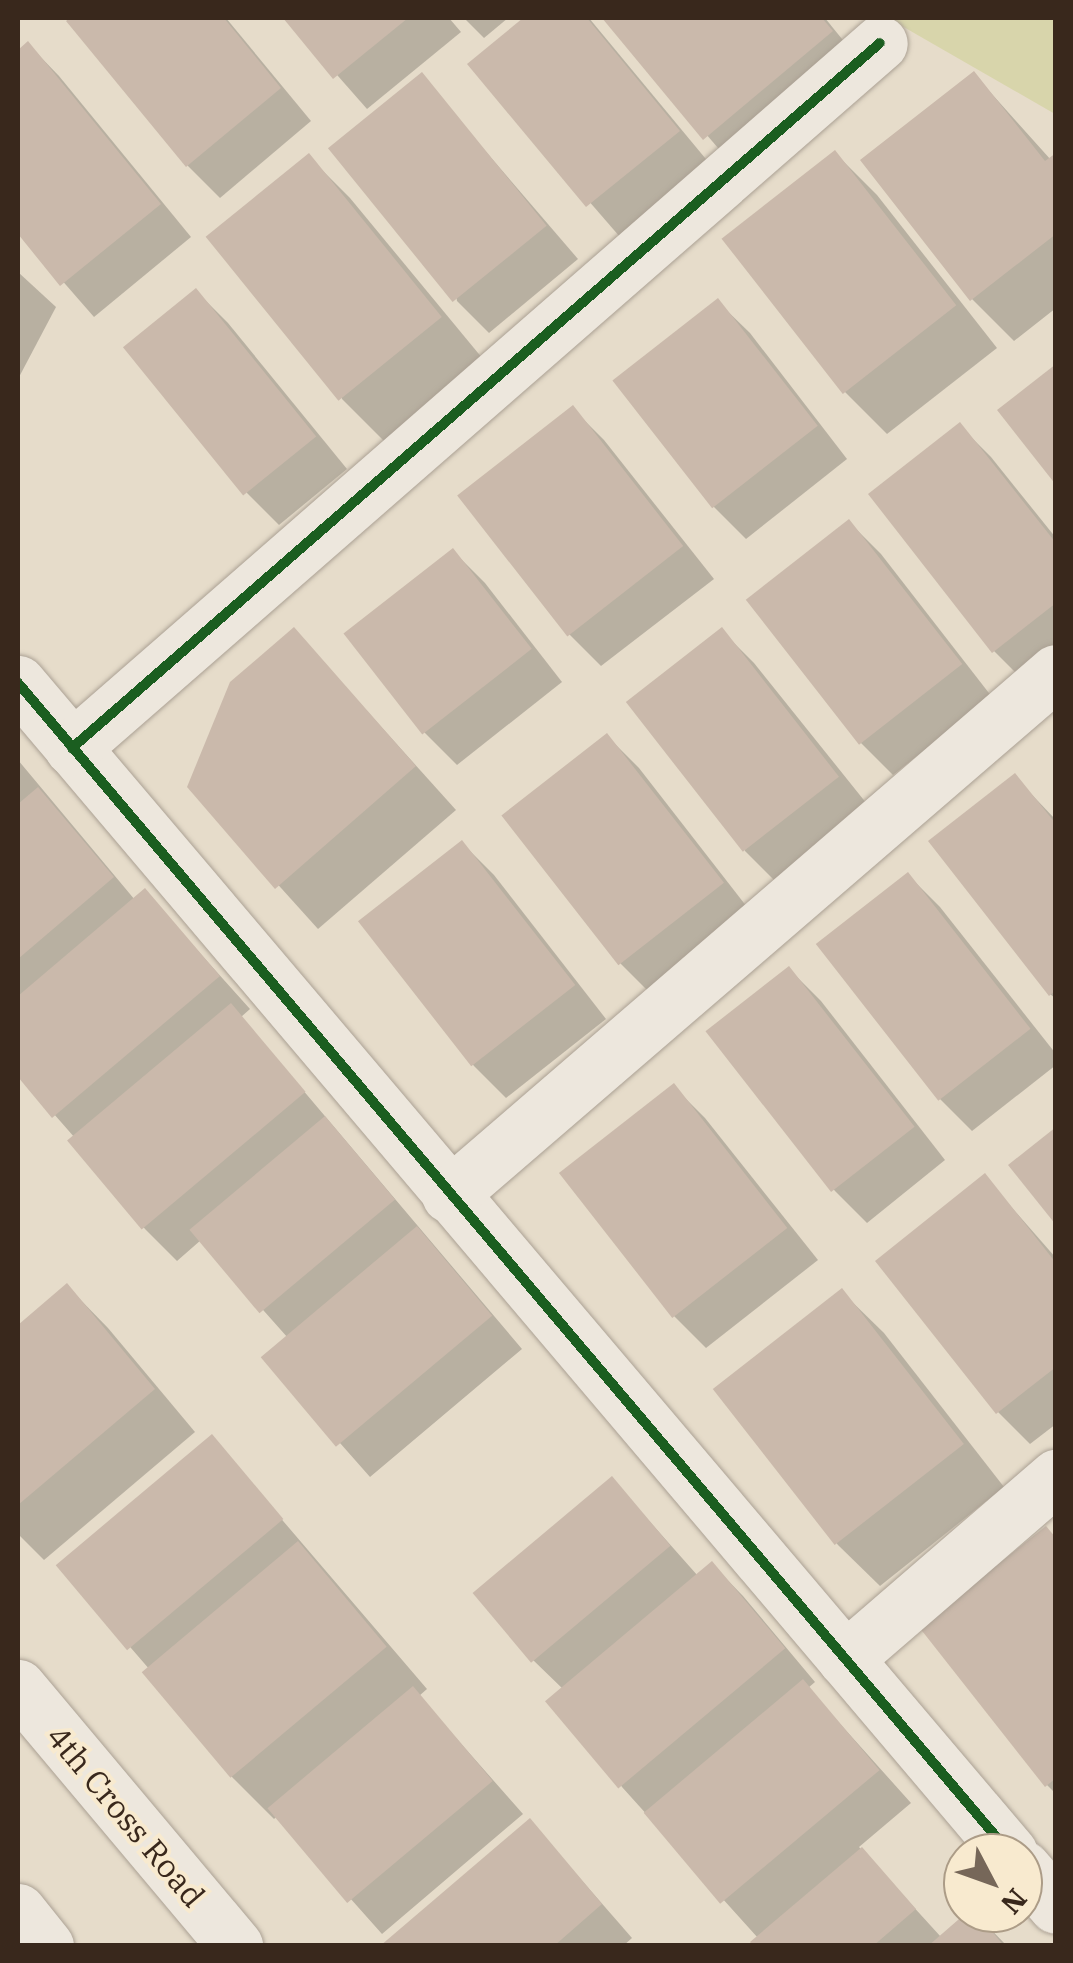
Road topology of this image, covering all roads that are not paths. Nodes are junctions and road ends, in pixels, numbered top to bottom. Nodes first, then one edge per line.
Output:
1 (880, 43) dead end
2 (1056, 672) edge
3 (18, 683) edge
4 (72, 748) junction
5 (449, 1195) junction
6 (1056, 1477) edge
7 (845, 1659) junction
8 (18, 1687) edge
9 (993, 1833) edge
10 (18, 1911) edge
11 (46, 1946) edge
12 (235, 1946) edge

1 - 4 street
2 - 5 street
3 - 4 street
4 - 5 street
5 - 7 street
6 - 7 street
7 - 9 street
8 - 12 street, 4th Cross Road
10 - 11 street

